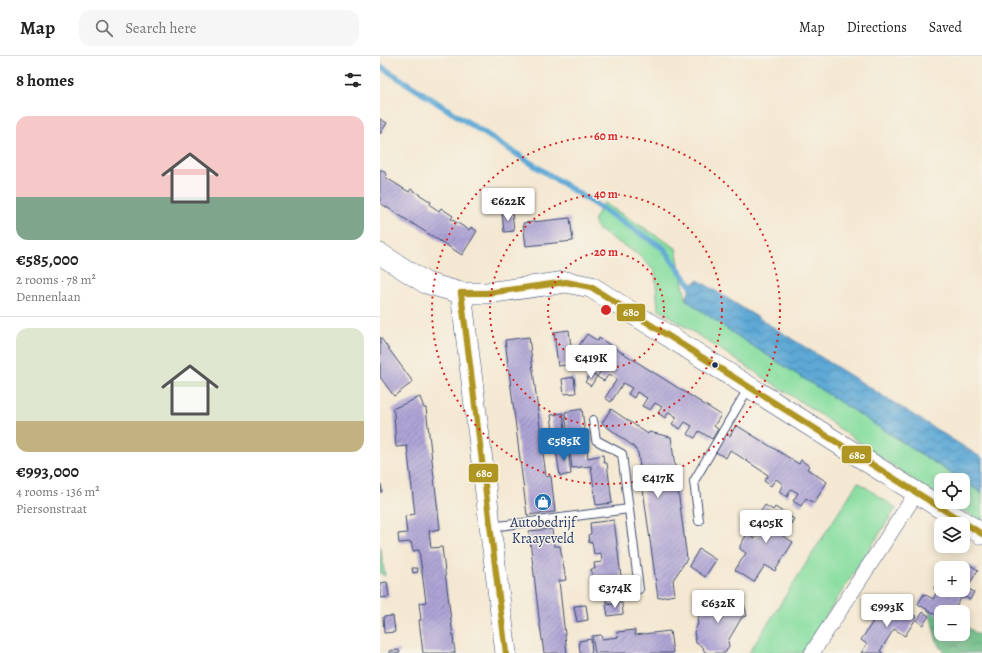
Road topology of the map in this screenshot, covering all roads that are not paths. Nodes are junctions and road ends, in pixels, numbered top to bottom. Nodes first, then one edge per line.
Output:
1 (380, 254) edge
2 (461, 293) junction
3 (750, 386) junction
4 (593, 420) dead end
5 (917, 492) junction
6 (629, 509) junction
7 (699, 521) dead end
8 (491, 527) junction
9 (982, 534) edge
10 (639, 589) dead end
11 (506, 653) edge
12 (812, 653) edge

1 - 2 street
2 - 3 street
2 - 8 street
3 - 5 street
3 - 7 lane
4 - 6 lane
5 - 9 street
5 - 12 street
6 - 8 lane
6 - 10 lane
8 - 11 street

